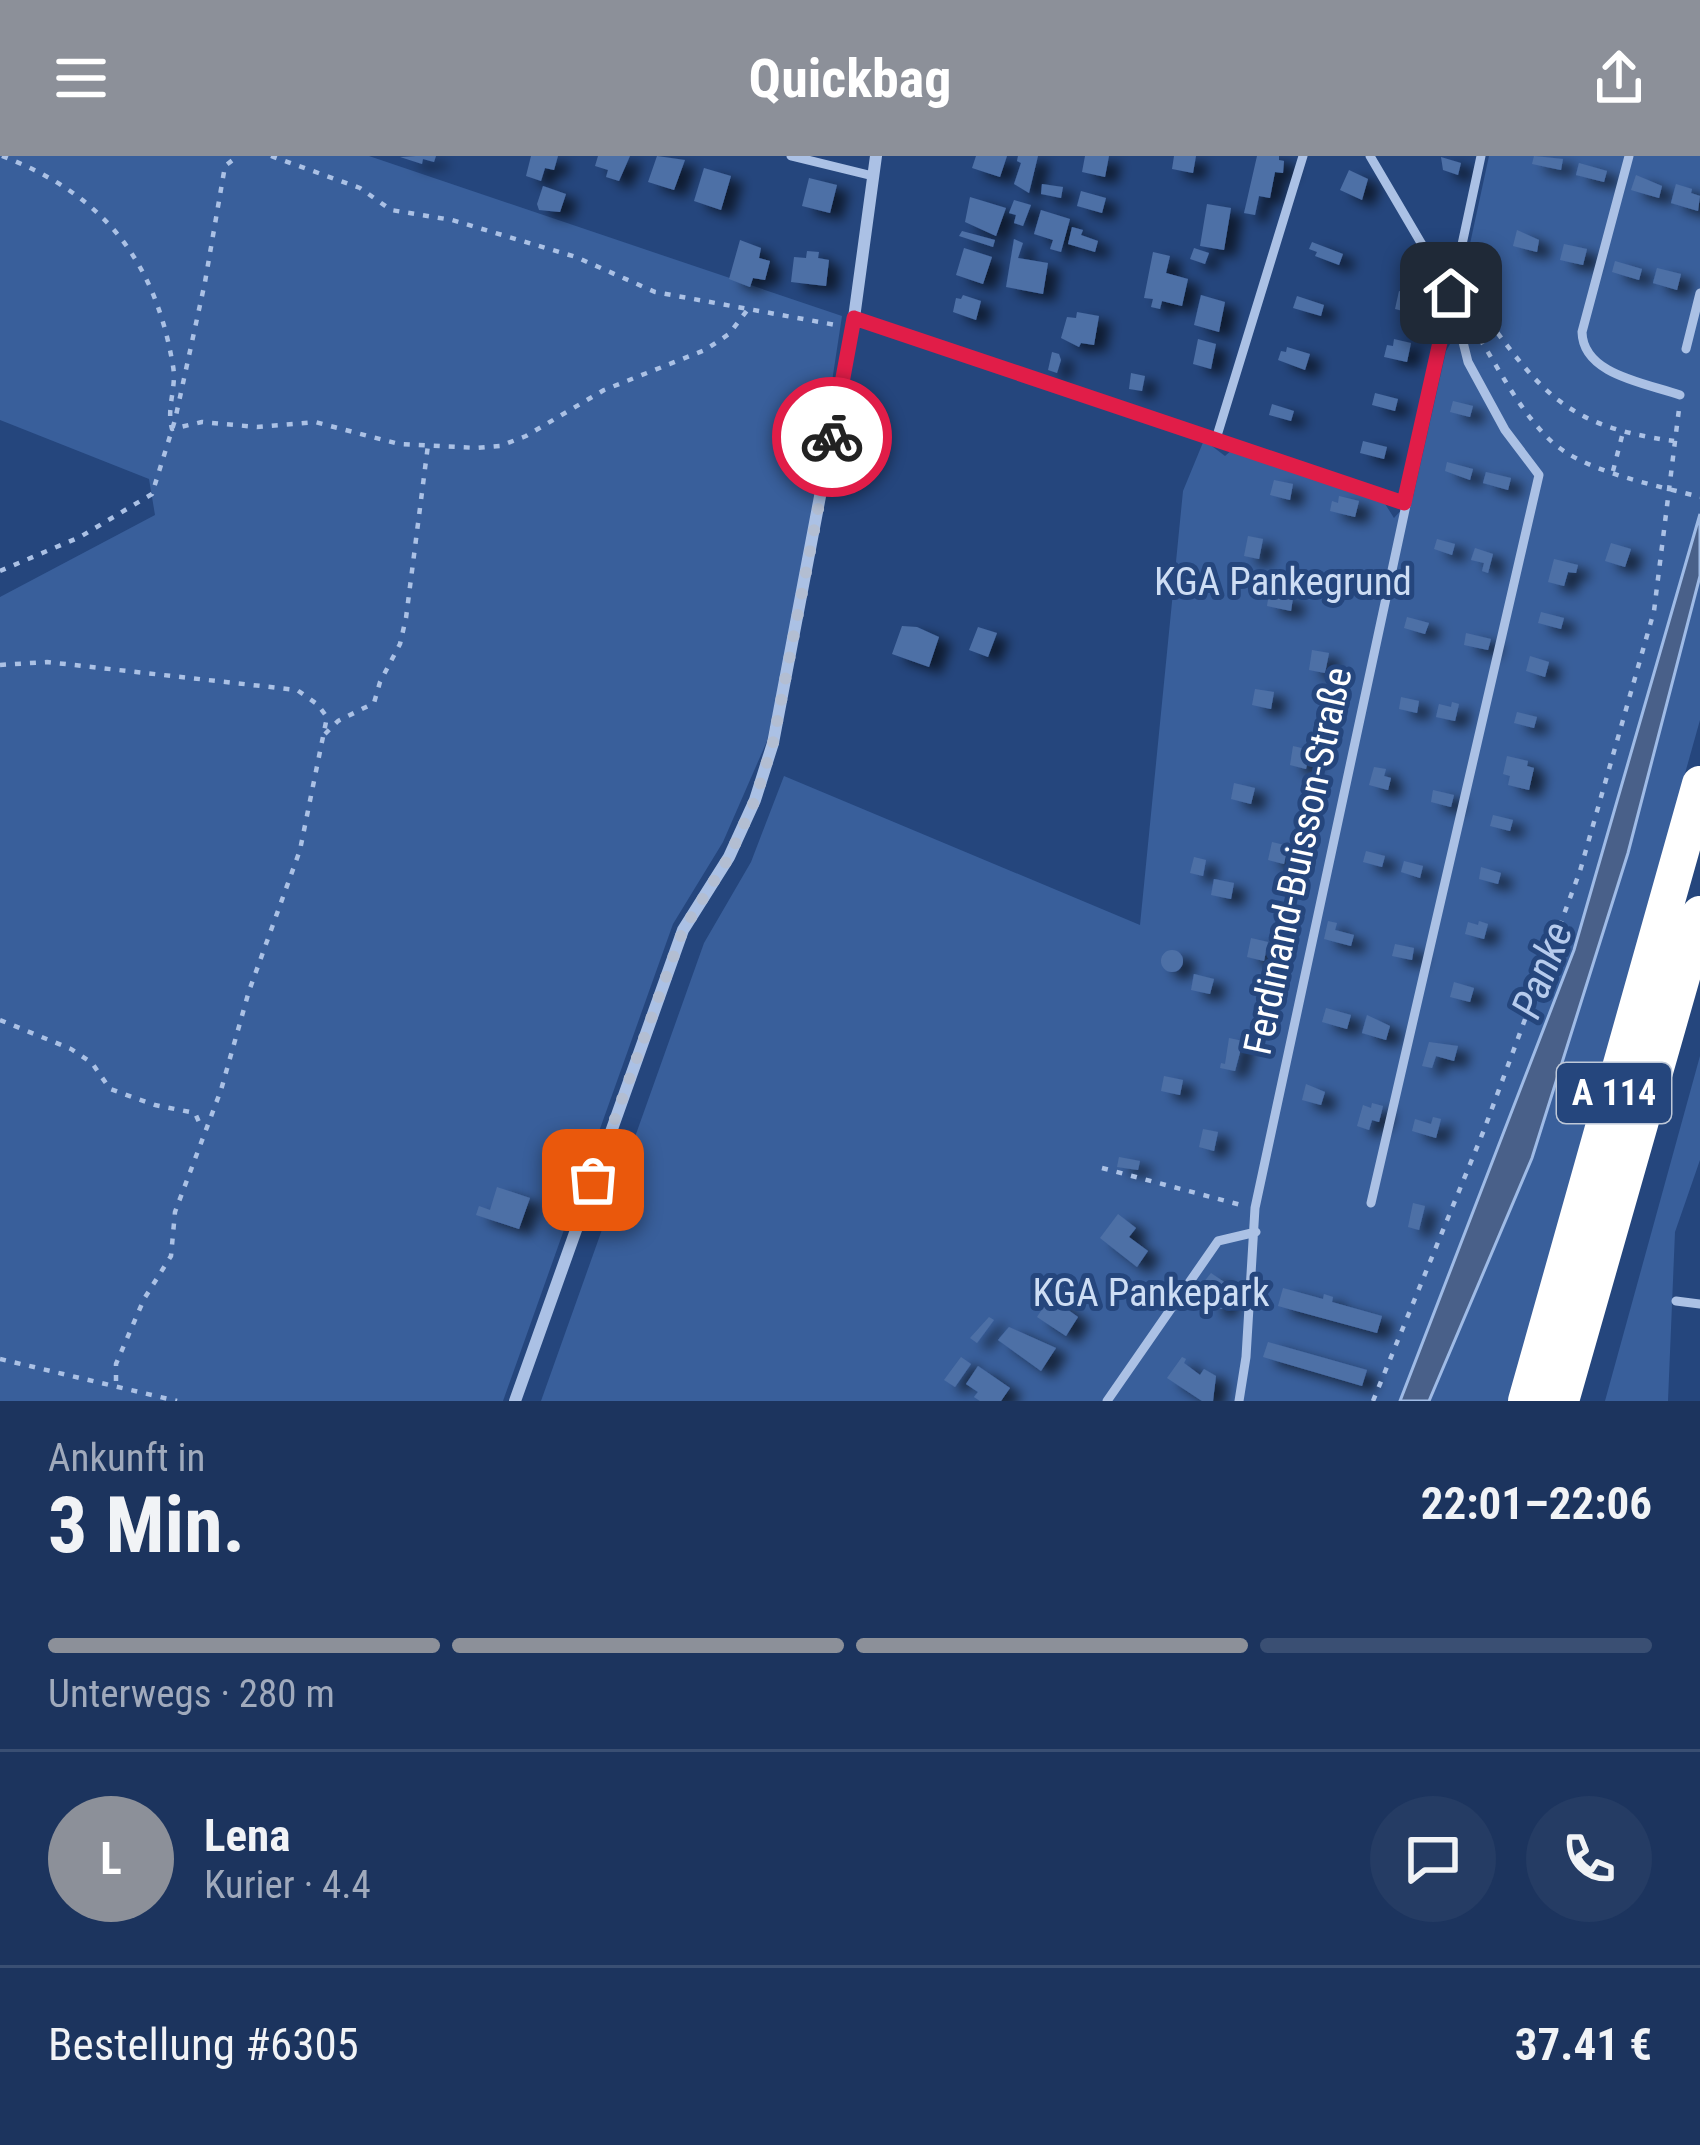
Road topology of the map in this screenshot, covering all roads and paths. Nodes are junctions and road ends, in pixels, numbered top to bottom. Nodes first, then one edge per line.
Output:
1 (2, 156) edge
2 (238, 156) edge
3 (271, 156) edge
4 (791, 156) edge
5 (876, 156) edge
6 (1303, 156) edge
7 (1370, 156) edge
8 (1481, 156) edge
9 (1629, 156) edge
10 (873, 176) junction
11 (1700, 292) edge
12 (1451, 293) junction
13 (749, 308) junction
14 (853, 323) junction
15 (1475, 331) dead end
16 (1686, 349) dead end
17 (1680, 395) joint
18 (172, 429) junction
19 (1623, 434) junction
20 (1216, 439) junction
21 (1674, 441) junction
22 (428, 446) junction
23 (1612, 471) junction
24 (1700, 496) edge
25 (1404, 503) junction
26 (0, 571) edge
27 (0, 665) edge
28 (326, 734) junction
29 (1700, 784) edge
30 (1700, 914) edge
31 (0, 1020) edge
32 (203, 1133) junction
33 (1102, 1168) dead end
34 (1371, 1203) dead end
35 (1255, 1208) junction
36 (1256, 1232) junction
37 (1676, 1301) dead end
38 (1700, 1304) edge
39 (0, 1358) edge
40 (116, 1386) junction
41 (177, 1401) edge
42 (515, 1401) edge
43 (1107, 1401) edge
44 (1239, 1401) edge
45 (1373, 1401) edge
46 (1526, 1401) edge
47 (1561, 1401) edge

1 - 18 path
2 - 18 path
3 - 13 path
4 - 10 lane
5 - 10 street
6 - 20 lane
7 - 12 lane
8 - 12 lane, Ferdinand-Buisson-Straße
9 - 17 lane
10 - 14 street
11 - 16 lane
12 - 19 path
12 - 25 lane, Ferdinand-Buisson-Straße
12 - 34 lane
13 - 14 path
13 - 22 path
14 - 20 lane
14 - 42 street
15 - 23 path
17 - 21 path
18 - 22 path
18 - 26 path
19 - 21 path
19 - 23 path
20 - 25 lane
21 - 45 path
22 - 28 path
23 - 24 path
25 - 35 lane, Ferdinand-Buisson-Straße
27 - 28 path
28 - 32 path
29 - 46 highway, A 114
30 - 47 highway, A 114
31 - 32 path
32 - 40 path
33 - 35 path
35 - 36 lane, Ferdinand-Buisson-Straße
36 - 43 lane
36 - 44 lane, Ferdinand-Buisson-Straße
37 - 38 lane
39 - 40 path
40 - 41 path

